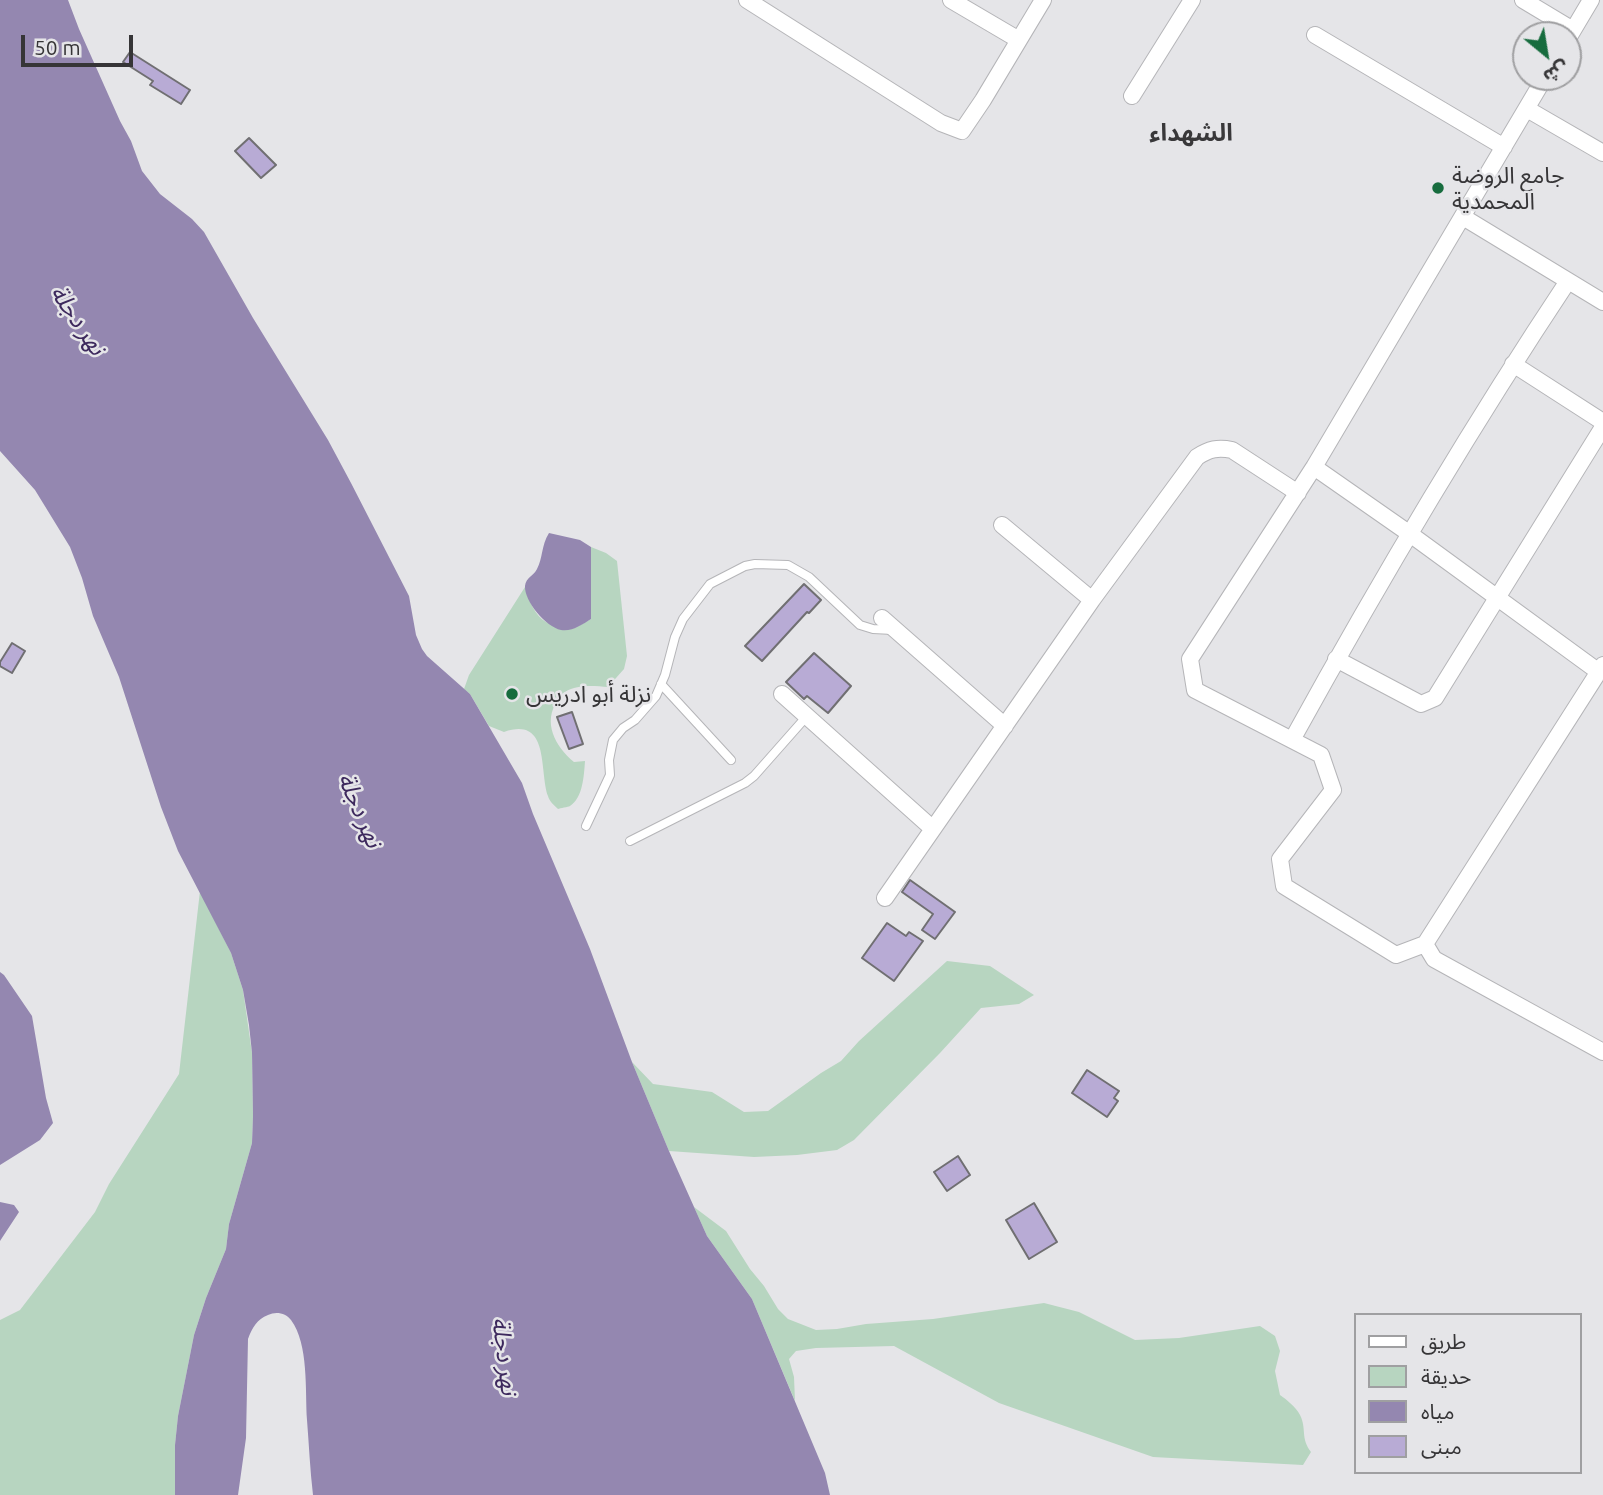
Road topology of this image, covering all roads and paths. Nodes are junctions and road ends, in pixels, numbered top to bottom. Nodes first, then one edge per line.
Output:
1 (747, 0) edge
2 (951, 0) edge
3 (1043, 0) edge
4 (1523, 0) edge
5 (1591, 0) edge
6 (1185, 2) edge
7 (1553, 21) edge
8 (1579, 21) edge
9 (1315, 34) dead end
10 (1019, 40) junction
11 (1537, 91) edge
12 (1132, 96) dead end
13 (1527, 109) junction
14 (1504, 147) junction
15 (1603, 153) edge
16 (1463, 217) junction
17 (1568, 281) junction
18 (1603, 302) edge
19 (1513, 364) junction
20 (1603, 424) edge
21 (1314, 467) junction
22 (1298, 493) junction
23 (1002, 525) dead end
24 (1410, 534) junction
25 (1498, 598) junction
26 (1092, 600) junction
27 (882, 618) dead end
28 (897, 630) junction
29 (1336, 659) junction
30 (1601, 669) edge
31 (661, 684) junction
32 (782, 694) dead end
33 (807, 716) junction
34 (1005, 726) junction
35 (1292, 740) junction
36 (731, 760) dead end
37 (586, 826) dead end
38 (933, 829) junction
39 (630, 841) dead end
40 (885, 898) dead end
41 (1425, 944) junction
42 (1603, 1052) edge

1 - 10 street
2 - 10 street
3 - 10 street
4 - 7 street
5 - 8 street
6 - 12 street
9 - 14 street
11 - 13 street
13 - 14 street
13 - 15 street
14 - 16 street
16 - 17 street
16 - 21 street
17 - 18 street
17 - 19 street
19 - 20 street
19 - 24 street
20 - 25 street
21 - 22 street
21 - 24 street
22 - 26 street
22 - 35 street
23 - 26 street
24 - 25 street
24 - 29 street
25 - 29 street
25 - 30 street
26 - 34 street
27 - 28 street
28 - 31 lane
28 - 34 street
29 - 35 street
30 - 41 street
31 - 36 lane
31 - 37 lane
32 - 33 street
33 - 38 street
33 - 39 lane
34 - 38 street
35 - 41 street
38 - 40 street
41 - 42 street

